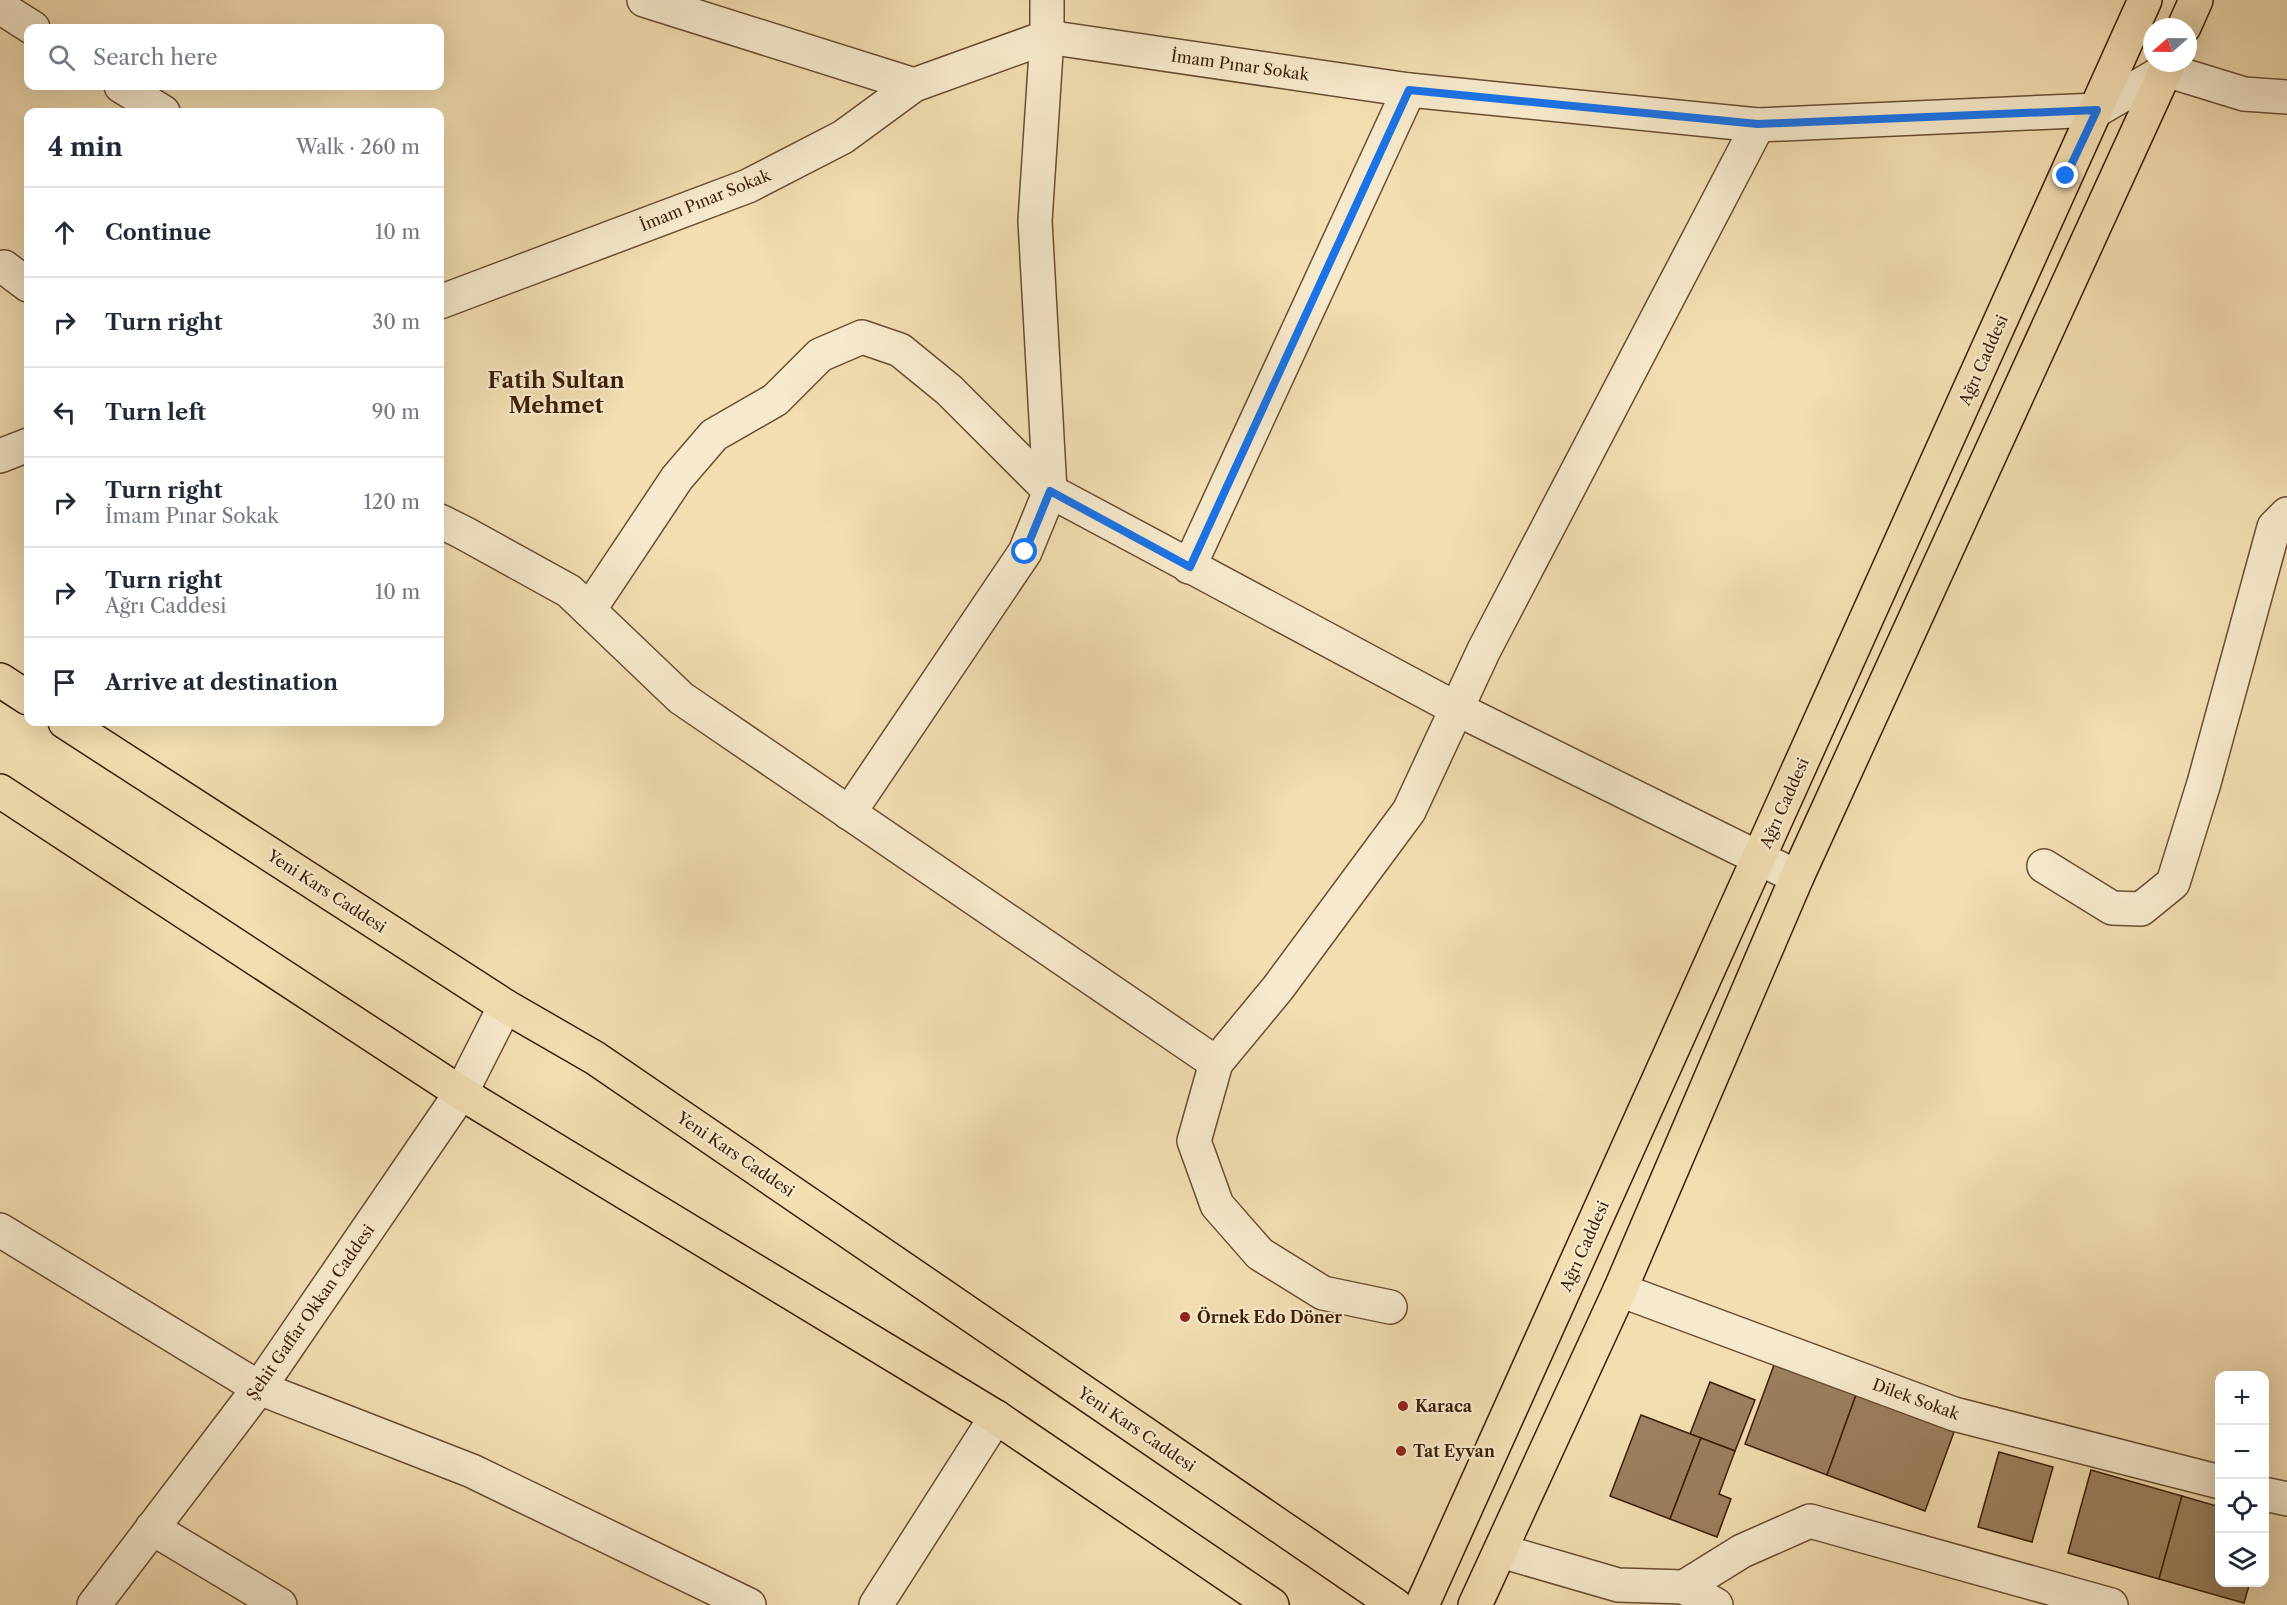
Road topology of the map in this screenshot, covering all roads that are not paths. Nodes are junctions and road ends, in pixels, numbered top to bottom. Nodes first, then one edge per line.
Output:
1 (644, 0) edge
2 (1031, 0) edge
3 (1047, 0) edge
4 (2145, 0) edge
5 (2196, 0) edge
6 (0, 7) edge
7 (2188, 18) edge
8 (27, 24) edge
9 (1047, 37) junction
10 (2157, 72) edge
11 (2164, 72) edge
12 (2184, 72) edge
13 (914, 85) junction
14 (127, 90) edge
15 (1409, 90) junction
16 (2287, 97) edge
17 (157, 108) edge
18 (2097, 110) junction
19 (1758, 124) junction
20 (444, 296) edge
21 (24, 447) edge
22 (0, 456) edge
23 (1050, 491) junction
24 (2287, 514) edge
25 (444, 523) edge
26 (1190, 567) junction
27 (589, 610) junction
28 (0, 680) edge
29 (24, 695) edge
30 (1457, 709) junction
31 (71, 726) edge
32 (3, 798) edge
33 (849, 813) junction
34 (1758, 859) junction
35 (2044, 866) dead end
36 (1797, 877) junction
37 (505, 1006) junction
38 (1216, 1063) junction
39 (461, 1093) junction
40 (0, 1230) edge
41 (1620, 1290) junction
42 (1390, 1307) dead end
43 (259, 1388) junction
44 (996, 1418) junction
45 (2215, 1481) edge
46 (2269, 1495) edge
47 (2287, 1499) edge
48 (152, 1528) junction
49 (1501, 1551) junction
50 (1684, 1587) junction
51 (94, 1605) edge
52 (280, 1605) edge
53 (749, 1605) edge
54 (876, 1605) edge
55 (1272, 1605) edge
56 (1395, 1605) edge
57 (1422, 1605) edge
58 (1475, 1605) edge
59 (1716, 1605) edge
60 (2111, 1605) edge

1 - 13 street
2 - 9 street
3 - 9 street
4 - 18 main road, Ağrı Caddesi
5 - 7 main road
6 - 8 street
9 - 13 street, İmam Pınar Sokak
9 - 15 street, İmam Pınar Sokak
9 - 23 street
10 - 18 street
11 - 36 main road
12 - 16 street
13 - 20 street, İmam Pınar Sokak
14 - 17 street
15 - 19 street, İmam Pınar Sokak
15 - 26 street
18 - 19 street, İmam Pınar Sokak
18 - 34 main road, Ağrı Caddesi
19 - 30 street
21 - 22 street
23 - 26 street
23 - 27 street
23 - 33 street
24 - 35 street
25 - 27 street
26 - 30 street
27 - 33 street
28 - 29 main road
30 - 34 street
30 - 38 street
31 - 37 main road, Yeni Kars Caddesi
32 - 39 main road
33 - 38 street
34 - 36 street
34 - 57 main road, Ağrı Caddesi
36 - 41 main road
37 - 39 street, Şehit Gaffar Okkan Caddesi
37 - 56 main road, Yeni Kars Caddesi
38 - 42 street
39 - 43 street, Şehit Gaffar Okkan Caddesi
39 - 44 main road
40 - 43 street
41 - 45 street, Dilek Sokak
41 - 49 main road
43 - 48 street, Şehit Gaffar Okkan Caddesi
43 - 53 street
44 - 54 street
44 - 55 main road
46 - 47 street
48 - 51 street, Şehit Gaffar Okkan Caddesi
48 - 52 street
49 - 50 street
49 - 58 main road
50 - 59 street
50 - 60 street

